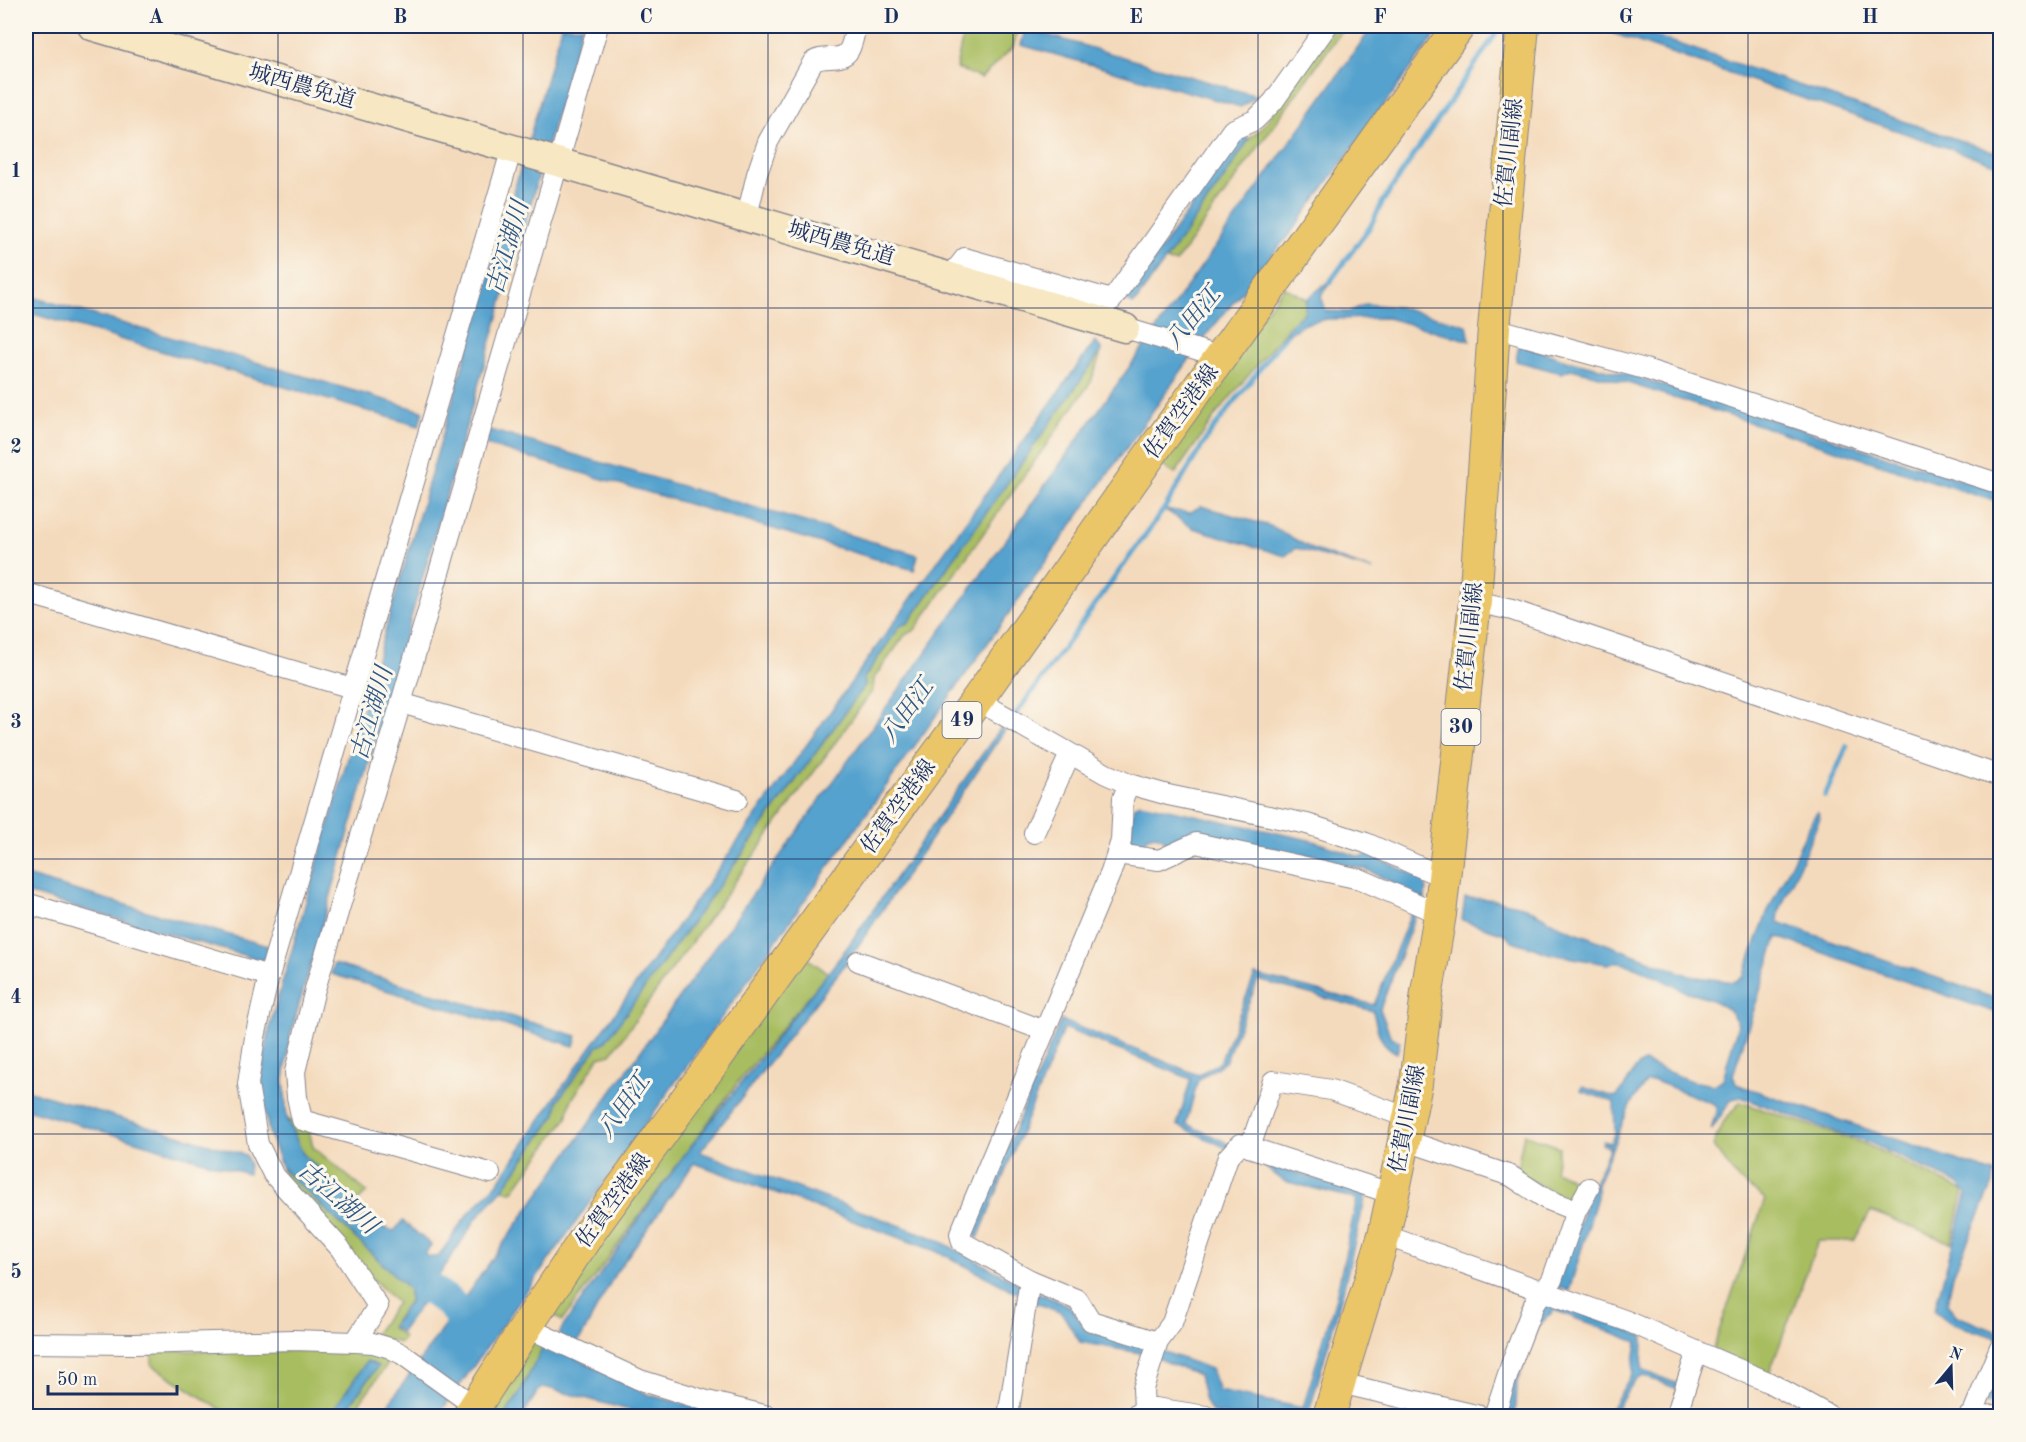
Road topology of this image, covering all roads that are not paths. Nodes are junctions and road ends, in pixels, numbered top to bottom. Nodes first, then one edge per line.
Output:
1 (92, 26) edge
2 (598, 26) edge
3 (856, 26) edge
4 (1327, 26) edge
5 (1459, 26) edge
6 (1523, 26) edge
7 (512, 148) junction
8 (558, 161) junction
9 (747, 216) junction
10 (951, 276) junction
11 (1125, 328) joint
12 (1494, 328) junction
13 (1222, 357) junction
14 (2001, 484) edge
15 (26, 593) edge
16 (1475, 602) junction
17 (352, 688) junction
18 (977, 700) junction
19 (401, 703) junction
20 (1070, 754) junction
21 (2001, 776) edge
22 (1129, 784) junction
23 (737, 800) dead end
24 (1034, 833) dead end
25 (1117, 854) junction
26 (1445, 878) junction
27 (26, 903) edge
28 (1440, 914) junction
29 (858, 961) dead end
30 (269, 976) junction
31 (1045, 1031) junction
32 (1406, 1129) junction
33 (1250, 1147) junction
34 (490, 1173) dead end
35 (1589, 1188) dead end
36 (1393, 1194) junction
37 (1576, 1211) junction
38 (1384, 1235) junction
39 (1030, 1280) junction
40 (1543, 1291) junction
41 (539, 1332) junction
42 (355, 1342) junction
43 (1158, 1342) junction
44 (26, 1343) edge
45 (2001, 1347) edge
46 (1697, 1351) junction
47 (1340, 1383) junction
48 (470, 1407) edge
49 (1139, 1413) edge
50 (2001, 1415) edge
51 (768, 1416) edge
52 (1008, 1416) edge
53 (1206, 1416) edge
54 (1329, 1416) edge
55 (1480, 1416) edge
56 (1494, 1416) edge
57 (1676, 1416) edge
58 (1830, 1416) edge
59 (1971, 1416) edge

1 - 7 street, 城西農免道
2 - 8 street
3 - 9 street
4 - 10 street
5 - 13 main road, 佐賀空港線 / 49
6 - 12 main road, 佐賀川副線 / 30
7 - 8 street, 城西農免道
7 - 17 street
8 - 9 street, 城西農免道
8 - 19 street
9 - 10 street, 城西農免道
10 - 11 street, 城西農免道
11 - 13 street
12 - 14 street
12 - 16 main road, 佐賀川副線 / 30
13 - 18 main road, 佐賀空港線 / 49
15 - 17 street
16 - 21 street
16 - 26 main road, 佐賀川副線 / 30
17 - 30 street
18 - 20 street
18 - 41 main road, 佐賀空港線 / 49
19 - 23 street
19 - 34 street
20 - 22 street
20 - 24 street
22 - 25 street
22 - 26 street
25 - 28 street
25 - 31 street
26 - 28 main road, 佐賀川副線 / 30
27 - 30 street
28 - 32 main road, 佐賀川副線 / 30
29 - 31 street
30 - 42 street
31 - 39 street
32 - 33 street
32 - 36 main road, 佐賀川副線 / 30
32 - 37 street
33 - 36 street
33 - 43 street
35 - 37 street
36 - 38 main road, 佐賀川副線 / 30
37 - 40 street
38 - 40 street
38 - 47 main road, 佐賀川副線 / 30
39 - 43 street
39 - 52 street
40 - 46 street
40 - 56 street
41 - 48 main road, 佐賀空港線 / 49
41 - 51 street
42 - 44 street
42 - 48 street
43 - 49 street
45 - 59 street
46 - 57 street
46 - 58 street
47 - 54 main road, 佐賀川副線 / 30
47 - 55 street
49 - 53 street
50 - 59 street

